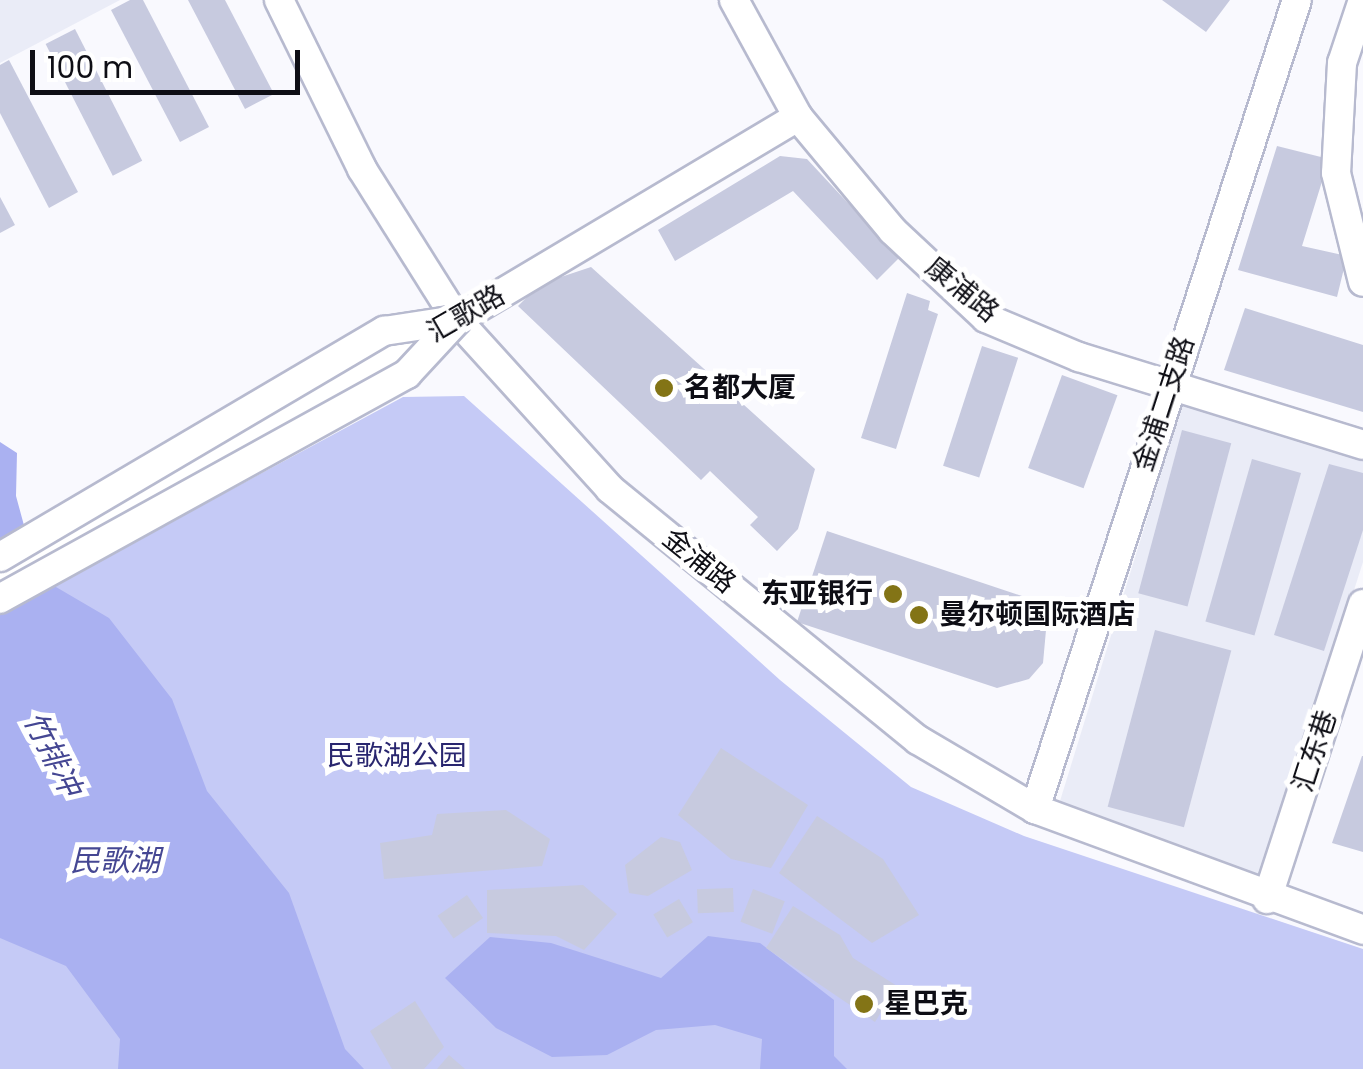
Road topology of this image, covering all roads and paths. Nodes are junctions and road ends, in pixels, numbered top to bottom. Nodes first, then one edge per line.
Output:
1 (279, 0) edge
2 (734, 0) edge
3 (1297, 0) edge
4 (1363, 0) edge
5 (798, 118) junction
6 (1363, 282) edge
7 (457, 320) junction
8 (1170, 384) junction
9 (1363, 445) edge
10 (0, 557) edge
11 (0, 576) edge
12 (0, 599) edge
13 (1363, 604) edge
14 (1035, 808) junction
15 (1267, 899) junction
16 (1363, 930) edge

1 - 7 street, 金浦路
2 - 5 street, 康浦路
3 - 8 street, 金浦二支路
4 - 6 street
5 - 7 street, 汇歌路
5 - 8 street, 康浦路
7 - 10 street, bridge
7 - 11 street, 汇歌路
7 - 12 street, bridge
7 - 14 street, 金浦路
8 - 9 street, 康浦路
8 - 14 street, 金浦二支路
13 - 15 street, 汇东巷
14 - 15 street, 金浦路
15 - 16 street, 金浦路

